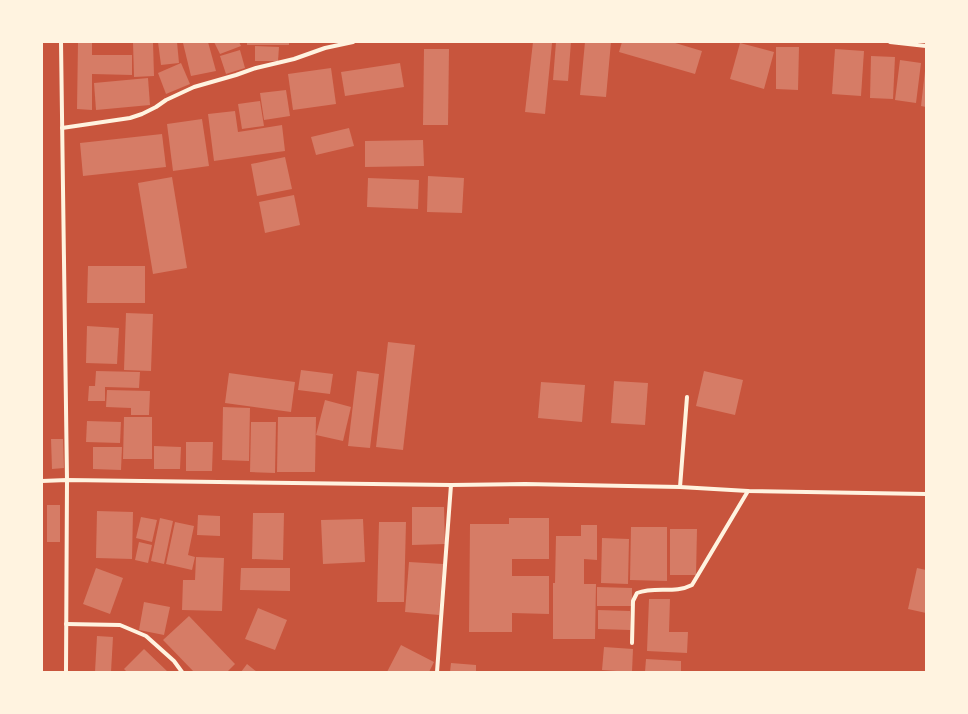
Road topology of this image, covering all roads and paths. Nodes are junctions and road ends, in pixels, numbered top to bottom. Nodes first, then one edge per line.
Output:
1 (61, 42) edge
2 (353, 42) edge
3 (890, 42) edge
4 (926, 46) edge
5 (62, 128) junction
6 (687, 397) dead end
7 (67, 480) junction
8 (42, 481) edge
9 (451, 485) junction
10 (680, 487) junction
11 (748, 491) junction
12 (926, 494) edge
13 (66, 624) junction
14 (632, 643) dead end
15 (66, 672) edge
16 (182, 672) edge
17 (438, 672) edge

1 - 5 street
2 - 5 street
3 - 4 street
5 - 7 street
6 - 10 street
7 - 8 street
7 - 9 street
7 - 13 street
9 - 10 street
9 - 17 street
10 - 11 street
11 - 12 street
11 - 14 street
13 - 15 street
13 - 16 street

